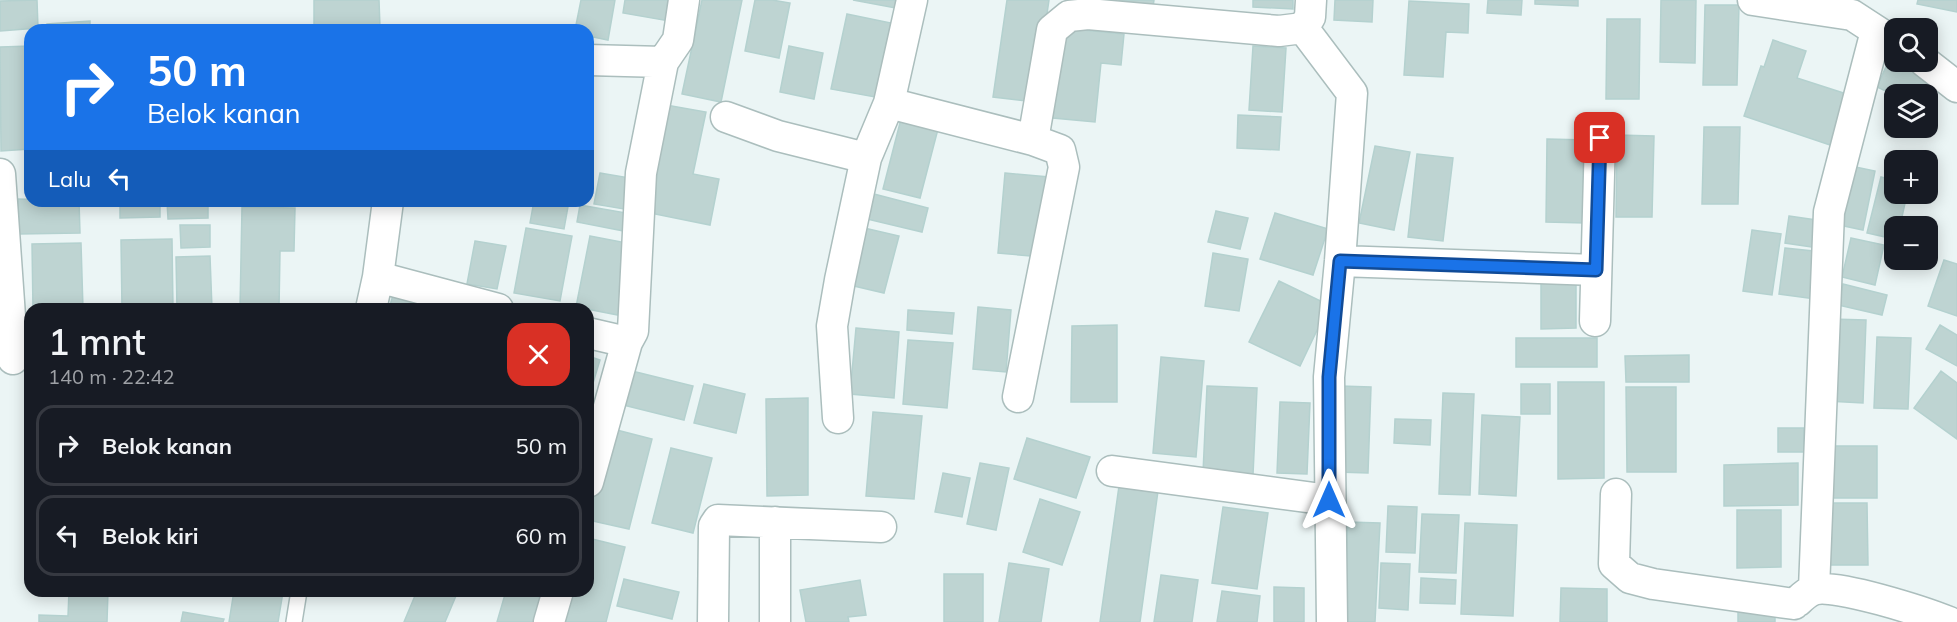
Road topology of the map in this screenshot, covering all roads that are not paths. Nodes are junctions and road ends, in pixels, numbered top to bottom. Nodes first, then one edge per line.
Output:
1 (684, 0) edge
2 (912, 0) edge
3 (1753, 0) edge
4 (1307, 14) edge
5 (1869, 22) edge
6 (594, 60) edge
7 (663, 62) junction
8 (1938, 72) edge
9 (1957, 87) edge
10 (889, 103) junction
11 (726, 117) dead end
12 (1600, 138) dead end
13 (1033, 140) junction
14 (866, 158) junction
15 (0, 174) edge
16 (387, 207) edge
17 (1340, 261) junction
18 (1596, 270) junction
19 (378, 277) junction
20 (372, 303) edge
21 (476, 303) edge
22 (1595, 321) dead end
23 (594, 334) edge
24 (627, 342) junction
25 (14, 361) edge
26 (1018, 397) dead end
27 (838, 418) dead end
28 (594, 460) edge
29 (1112, 471) dead end
30 (1617, 494) dead end
31 (1329, 500) junction
32 (775, 522) junction
33 (881, 527) dead end
34 (298, 597) edge
35 (556, 597) edge
36 (1799, 605) edge
37 (294, 622) edge
38 (549, 622) edge
39 (713, 622) edge
40 (775, 622) edge
41 (1332, 622) edge
42 (1949, 622) edge

1 - 7 street
2 - 10 street
3 - 5 street
4 - 13 street
4 - 17 street
5 - 36 street
6 - 7 street
7 - 24 street
8 - 9 street
10 - 13 street
10 - 14 street
11 - 14 street
12 - 18 street
13 - 26 street
14 - 27 street
15 - 25 street
16 - 19 street
17 - 18 street
17 - 31 street
18 - 22 street
19 - 20 street
19 - 21 street
23 - 24 street
24 - 28 street
29 - 31 street
30 - 36 street
31 - 41 street
32 - 33 street
32 - 39 street
32 - 40 street
34 - 37 lane
35 - 38 street
36 - 42 street

